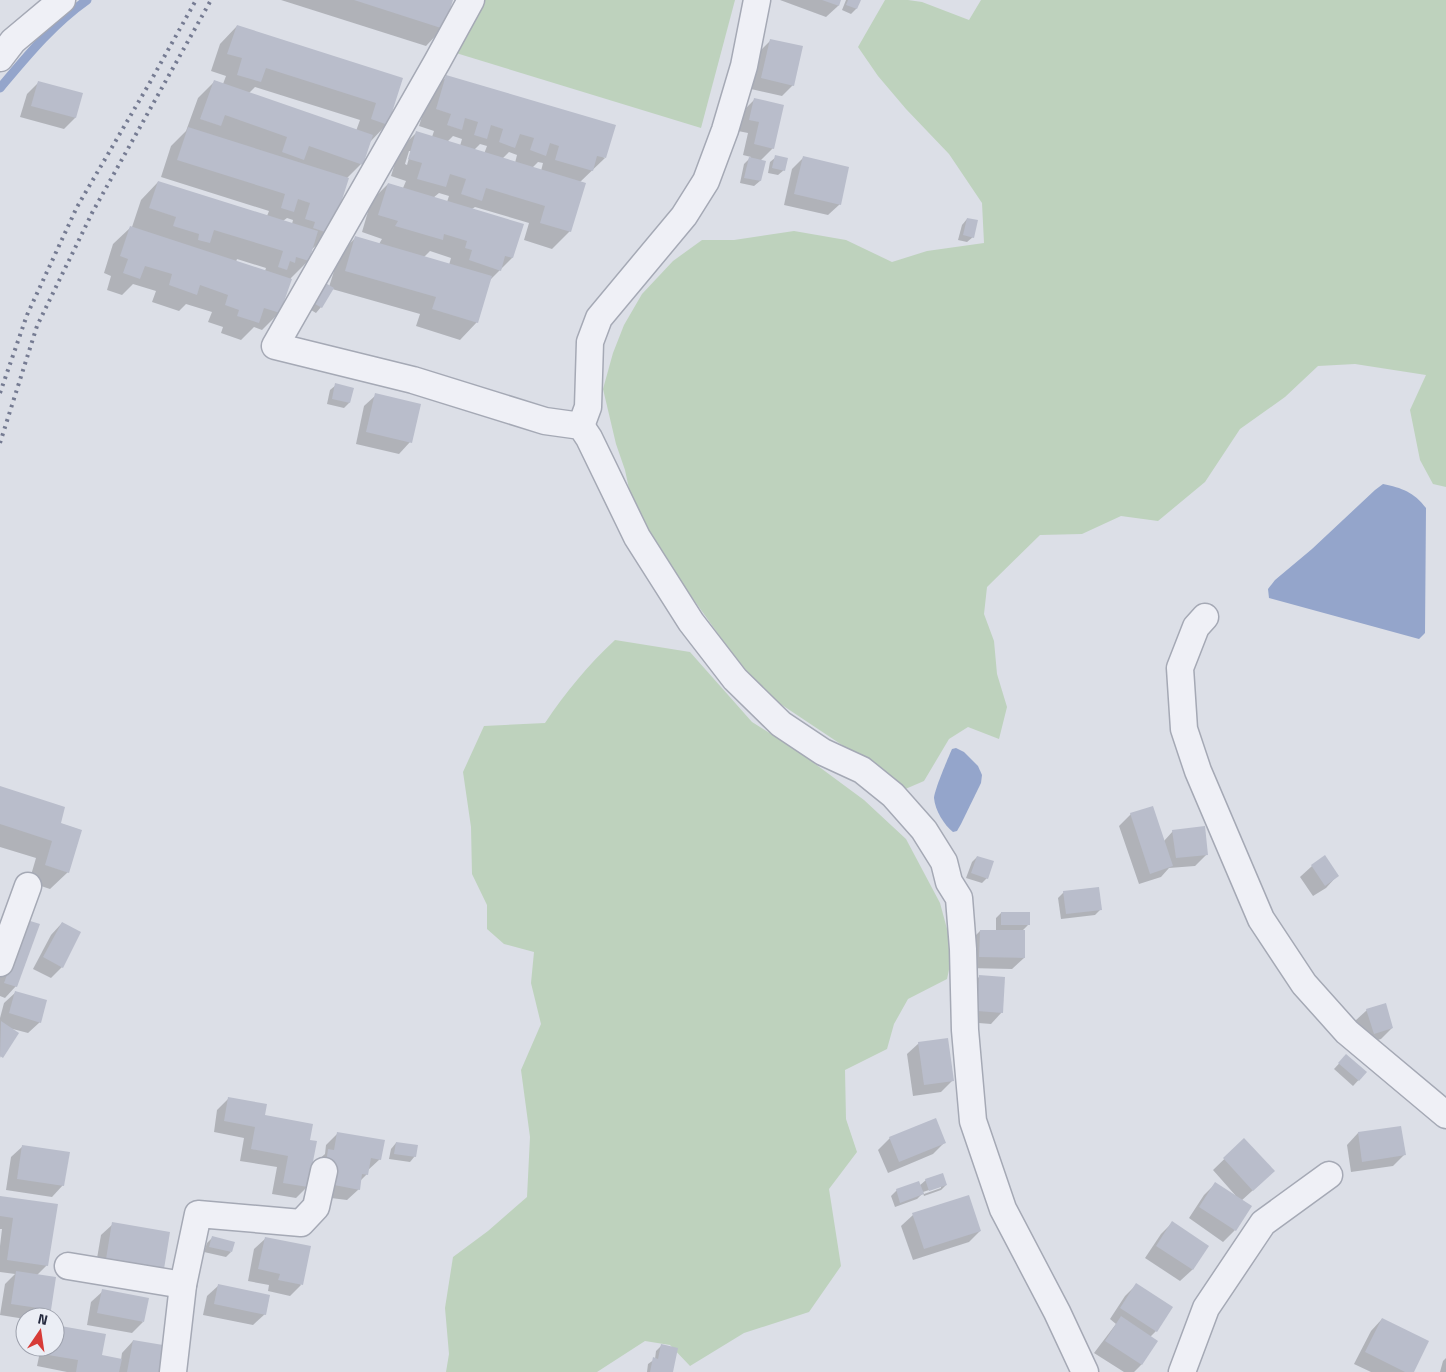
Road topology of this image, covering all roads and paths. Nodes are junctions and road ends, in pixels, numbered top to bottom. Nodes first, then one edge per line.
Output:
1 (62, 0) edge
2 (471, 0) edge
3 (757, 0) edge
4 (0, 58) edge
5 (581, 426) junction
6 (1205, 617) dead end
7 (28, 886) dead end
8 (0, 963) edge
9 (1446, 1115) edge
10 (324, 1171) dead end
11 (1329, 1175) dead end
12 (68, 1266) dead end
13 (183, 1285) junction
14 (173, 1372) edge
15 (1085, 1372) edge
16 (1182, 1372) edge

1 - 4 street
2 - 5 street
3 - 5 street
5 - 15 street
6 - 9 street
7 - 8 street
10 - 13 street
11 - 16 street
12 - 13 street
13 - 14 street

